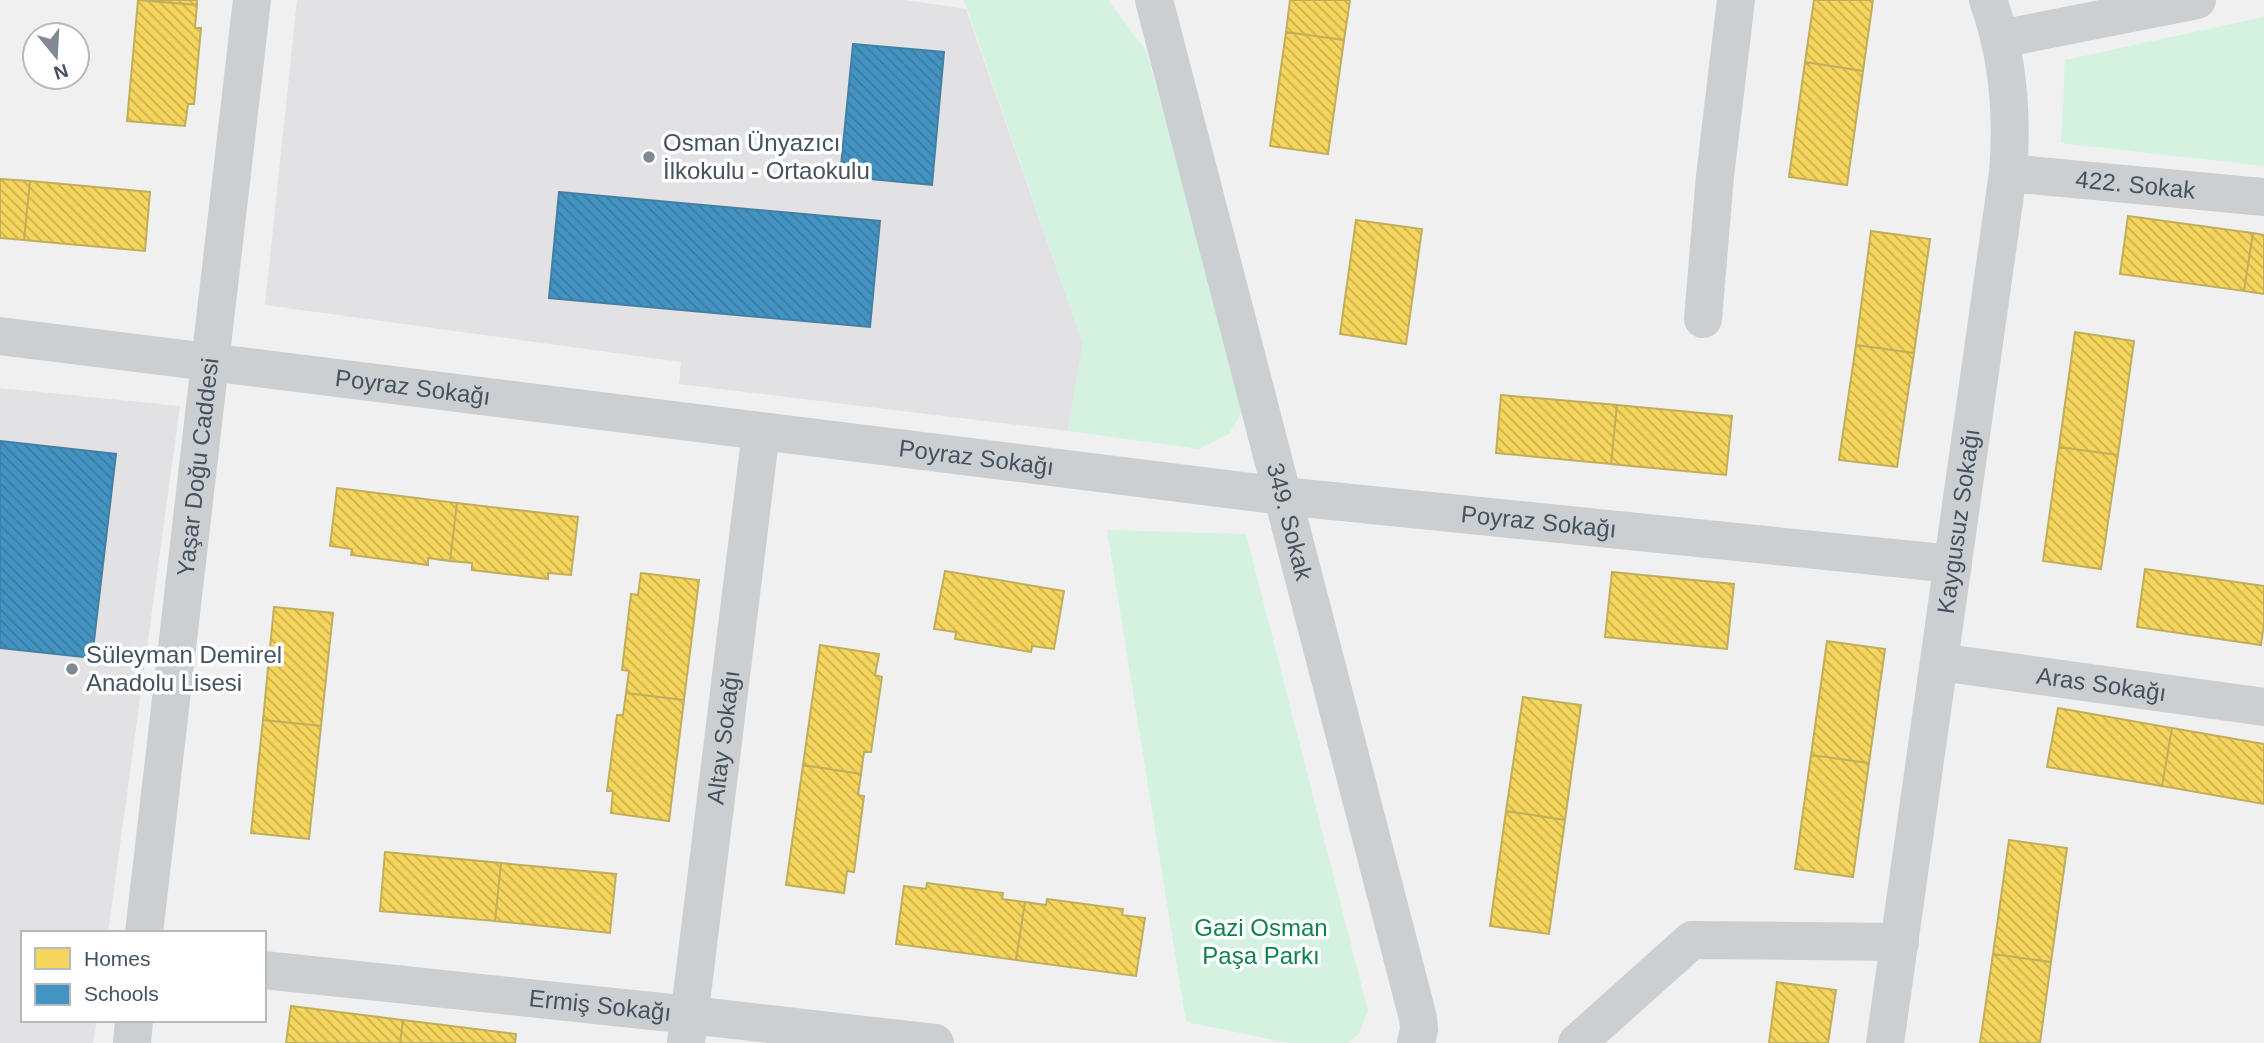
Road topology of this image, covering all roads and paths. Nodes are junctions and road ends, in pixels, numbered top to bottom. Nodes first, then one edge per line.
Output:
1 (252, 0) edge
2 (1154, 0) edge
3 (1736, 0) edge
4 (1988, 0) edge
5 (2197, 0) edge
6 (2000, 39) junction
7 (2008, 173) junction
8 (2264, 197) edge
9 (1703, 318) dead end
10 (0, 336) edge
11 (210, 362) junction
12 (761, 431) junction
13 (1283, 496) junction
14 (1953, 564) junction
15 (1939, 662) junction
16 (2264, 707) edge
17 (144, 931) edge
18 (1900, 942) junction
19 (266, 970) edge
20 (134, 1022) edge
21 (688, 1029) edge
22 (132, 1043) edge
23 (934, 1043) edge
24 (1416, 1043) edge
25 (1577, 1043) edge
26 (1885, 1043) edge

1 - 11 street, Yaşar Doğu Caddesi
2 - 13 street, 349. Sokak
3 - 9 street
4 - 6 street, Kaygusuz Sokağı
5 - 6 street
6 - 7 street, Kaygusuz Sokağı
7 - 8 street, 422. Sokak
7 - 14 street, Kaygusuz Sokağı
10 - 11 street, Poyraz Sokağı
11 - 12 street, Poyraz Sokağı
11 - 17 street, Yaşar Doğu Caddesi
12 - 13 street, Poyraz Sokağı
12 - 21 street, Altay Sokağı
13 - 14 street, Poyraz Sokağı
13 - 24 street, 349. Sokak
14 - 15 street, Kaygusuz Sokağı
15 - 16 street, Aras Sokağı
15 - 18 street, Kaygusuz Sokağı
18 - 25 street
18 - 26 street, Kaygusuz Sokağı
19 - 21 street, Ermiş Sokağı
20 - 22 street
21 - 23 street, Ermiş Sokağı

